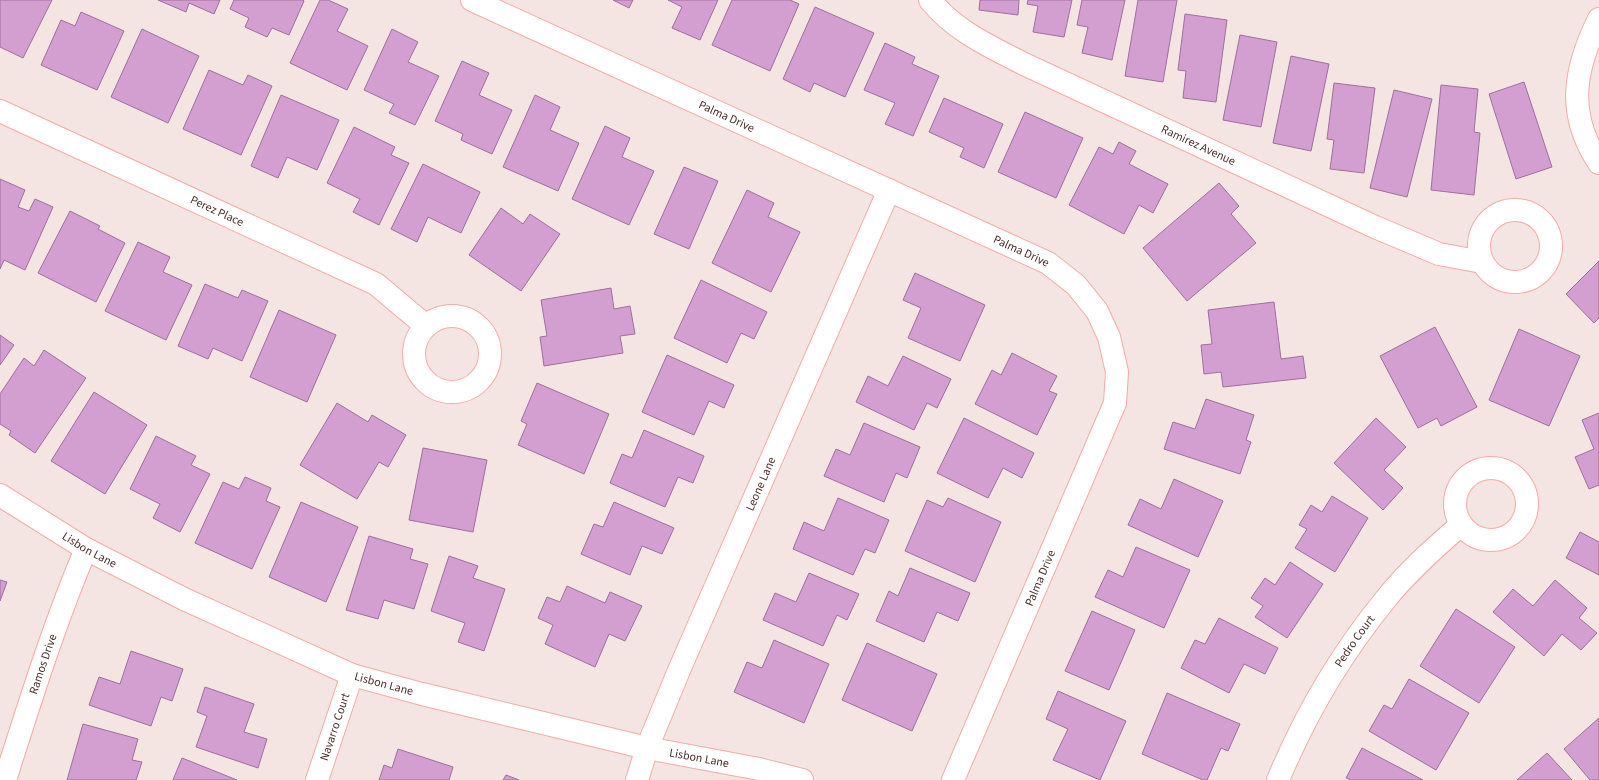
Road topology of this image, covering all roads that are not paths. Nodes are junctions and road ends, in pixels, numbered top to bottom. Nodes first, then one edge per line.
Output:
1 (472, 0) edge
2 (930, 0) edge
3 (1599, 20) edge
4 (0, 111) edge
5 (1599, 163) edge
6 (889, 190) junction
7 (1482, 262) dead end
8 (426, 326) dead end
9 (0, 495) edge
10 (1461, 525) dead end
11 (86, 549) junction
12 (352, 675) junction
13 (648, 748) junction
14 (5, 780) edge
15 (317, 780) edge
16 (637, 780) edge
17 (802, 780) edge
18 (953, 780) edge
19 (1278, 780) edge

1 - 6 street, Palma Drive
2 - 7 street, Ramirez Avenue
3 - 5 street
4 - 8 street, Perez Place
6 - 13 street, Leone Lane
6 - 18 street, Palma Drive
9 - 11 street, Lisbon Lane
10 - 19 street, Pedro Court
11 - 12 street, Lisbon Lane
11 - 14 street, Ramos Drive
12 - 13 street, Lisbon Lane
12 - 15 street, Navarro Court
13 - 16 street, Leone Lane
13 - 17 street, Lisbon Lane

